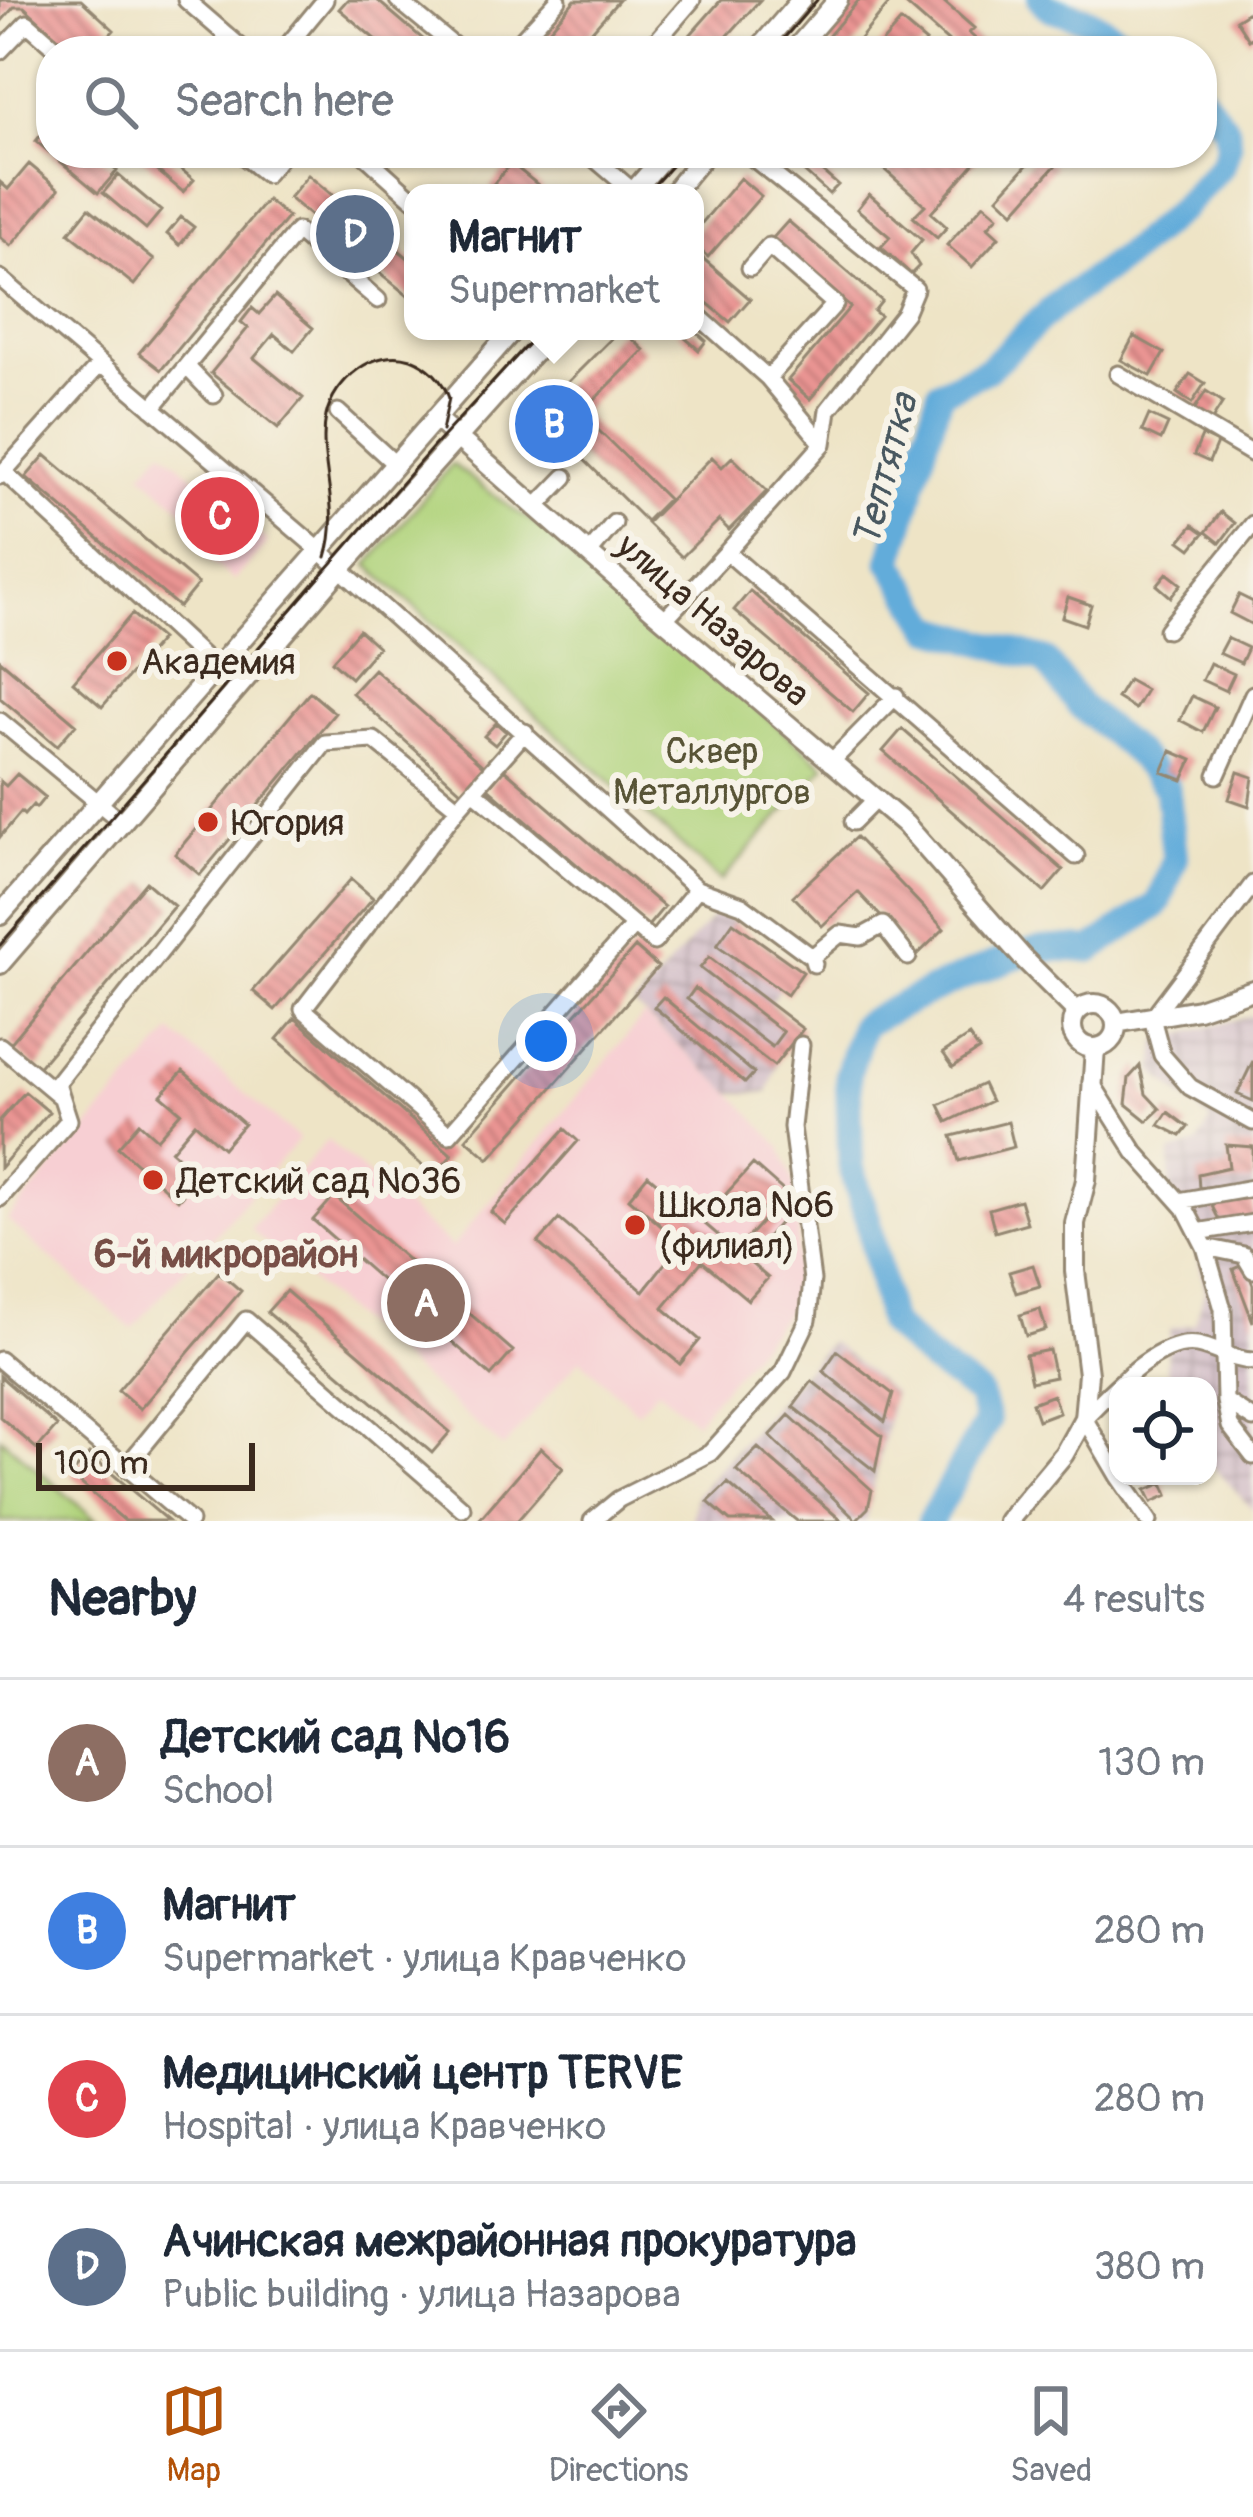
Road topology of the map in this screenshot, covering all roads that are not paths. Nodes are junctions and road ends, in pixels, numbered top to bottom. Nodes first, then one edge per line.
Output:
1 (186, 0) edge
2 (325, 0) edge
3 (558, 0) edge
4 (692, 0) edge
5 (801, 0) edge
6 (838, 0) edge
7 (408, 3) edge
8 (41, 36) edge
9 (228, 36) edge
10 (295, 36) edge
11 (444, 36) edge
12 (525, 36) edge
13 (661, 36) edge
14 (770, 36) edge
15 (807, 36) edge
16 (0, 51) edge
17 (379, 168) edge
18 (766, 168) edge
19 (404, 191) edge
20 (750, 268) dead end
21 (4, 289) edge
22 (378, 300) dead end
23 (704, 321) edge
24 (504, 340) edge
25 (545, 340) edge
26 (100, 364) junction
27 (188, 368) junction
28 (477, 371) junction
29 (1118, 374) dead end
30 (768, 379) junction
31 (459, 392) junction
32 (500, 392) junction
33 (214, 395) dead end
34 (152, 408) junction
35 (484, 411) junction
36 (338, 412) dead end
37 (435, 418) junction
38 (459, 440) junction
39 (823, 444) junction
40 (1253, 454) edge
41 (394, 464) junction
42 (2, 474) edge
43 (565, 477) dead end
44 (535, 508) junction
45 (614, 523) dead end
46 (1253, 524) edge
47 (318, 549) junction
48 (727, 552) junction
49 (588, 554) junction
50 (340, 569) junction
51 (664, 620) junction
52 (1167, 630) dead end
53 (214, 668) junction
54 (238, 689) junction
55 (1253, 694) edge
56 (896, 696) junction
57 (0, 721) edge
58 (524, 732) junction
59 (830, 763) junction
60 (1217, 776) dead end
61 (475, 792) junction
62 (877, 798) junction
63 (98, 802) junction
64 (458, 808) junction
65 (123, 823) junction
66 (854, 823) dead end
67 (1076, 856) dead end
68 (36, 874) junction
69 (1253, 884) edge
70 (697, 889) junction
71 (62, 893) junction
72 (0, 915) edge
73 (634, 925) junction
74 (908, 957) dead end
75 (0, 964) edge
76 (1253, 990) edge
77 (1078, 1012) junction
78 (1152, 1018) junction
79 (1116, 1023) junction
80 (801, 1045) dead end
81 (0, 1046) edge
82 (1095, 1048) junction
83 (1091, 1082) junction
84 (62, 1097) junction
85 (1253, 1122) edge
86 (1253, 1188) edge
87 (0, 1198) edge
88 (1179, 1202) junction
89 (1253, 1223) edge
90 (1201, 1240) junction
91 (1253, 1270) edge
92 (1225, 1358) junction
93 (0, 1360) edge
94 (1251, 1364) edge
95 (1225, 1401) junction
96 (1084, 1418) junction
97 (1253, 1419) edge
98 (1253, 1456) edge
99 (1109, 1461) edge
100 (126, 1467) junction
101 (1124, 1485) edge
102 (462, 1508) dead end
103 (190, 1521) edge
104 (592, 1521) edge
105 (1008, 1521) edge
106 (1149, 1521) edge

1 - 9 street
2 - 10 street
3 - 12 street
4 - 13 street
5 - 14 main road
6 - 15 main road
7 - 11 street
8 - 16 street
17 - 19 street
18 - 39 street
20 - 30 street
21 - 26 street
22 - 27 street
23 - 30 street
24 - 28 main road
25 - 32 main road
26 - 34 street
26 - 42 street
27 - 33 street
27 - 34 street
28 - 31 main road
28 - 32 main road
29 - 40 street
30 - 39 street
31 - 35 street
31 - 37 main road
32 - 35 main road
34 - 47 street
35 - 38 main road
36 - 41 street
37 - 38 main road, улица Назарова
37 - 41 main road
38 - 44 main road, улица Назарова
38 - 50 main road
39 - 48 street
41 - 47 main road
42 - 53 street
43 - 44 street
44 - 49 main road, улица Назарова
45 - 49 street
46 - 52 street
47 - 50 street
47 - 53 main road
48 - 51 street
48 - 56 street
49 - 51 main road, улица Назарова
50 - 54 main road
50 - 58 street
51 - 59 main road, улица Назарова
53 - 54 street
53 - 63 main road
54 - 65 main road
55 - 60 street
56 - 59 street
56 - 67 street
57 - 63 street
58 - 61 street
58 - 70 street
59 - 62 main road, улица Назарова
61 - 64 street
61 - 73 street
62 - 66 street
62 - 77 main road, улица Назарова
63 - 65 street
63 - 68 main road
64 - 73 street
64 - 84 street
65 - 71 main road
68 - 71 street
68 - 72 main road
69 - 78 street
70 - 73 street
70 - 74 street
71 - 75 main road
76 - 78 main road
77 - 79 main road
77 - 82 main road
78 - 79 main road
78 - 85 street
79 - 82 main road
80 - 104 street
81 - 84 street
82 - 83 main road
83 - 88 street
83 - 96 main road
84 - 87 street
86 - 88 street
88 - 90 street
89 - 90 street
90 - 91 street
90 - 92 street
92 - 94 street
92 - 95 street
92 - 96 street
93 - 100 street
95 - 97 street
95 - 98 street
96 - 99 street
96 - 105 main road
100 - 102 street
100 - 103 street
101 - 106 street

